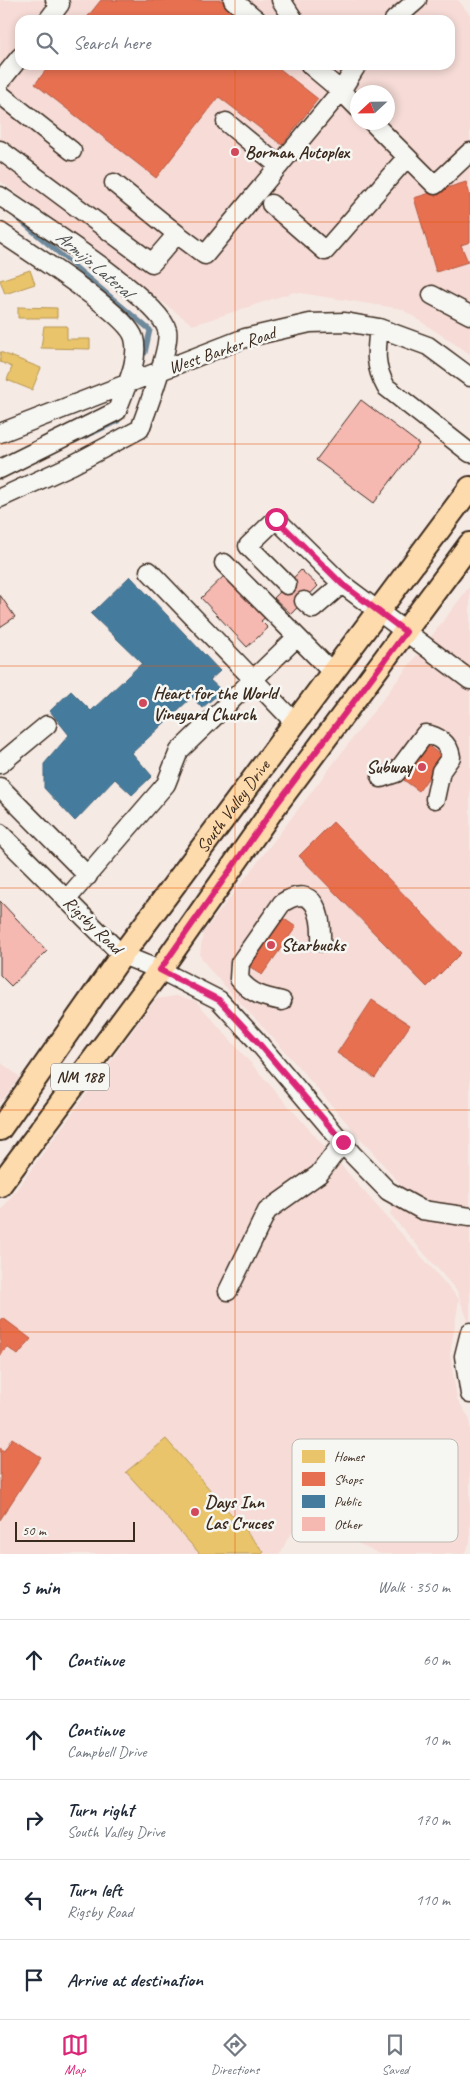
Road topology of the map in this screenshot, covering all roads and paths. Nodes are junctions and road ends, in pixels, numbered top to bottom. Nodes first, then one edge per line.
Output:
1 (55, 0) edge
2 (233, 0) edge
3 (281, 0) edge
4 (417, 0) edge
5 (52, 15) edge
6 (251, 15) edge
7 (291, 15) edge
8 (400, 15) edge
9 (15, 63) edge
10 (316, 70) edge
11 (327, 70) edge
12 (354, 70) edge
13 (0, 82) edge
14 (341, 91) junction
15 (0, 94) edge
16 (350, 100) edge
17 (226, 122) dead end
18 (380, 130) edge
19 (0, 150) edge
20 (72, 151) dead end
21 (470, 152) edge
22 (407, 157) junction
23 (279, 166) junction
24 (114, 184) dead end
25 (0, 196) edge
26 (271, 204) dead end
27 (0, 232) edge
28 (177, 234) junction
29 (432, 295) dead end
30 (470, 315) edge
31 (379, 328) junction
32 (159, 372) junction
33 (470, 377) edge
34 (126, 384) junction
35 (0, 433) edge
36 (470, 453) edge
37 (0, 470) edge
38 (470, 488) edge
39 (0, 498) edge
40 (470, 544) edge
41 (224, 563) dead end
42 (149, 571) dead end
43 (342, 584) junction
44 (287, 585) dead end
45 (304, 601) dead end
46 (378, 612) junction
47 (406, 632) junction
48 (297, 637) junction
49 (333, 673) junction
50 (252, 679) junction
51 (470, 680) edge
52 (296, 724) junction
53 (47, 725) dead end
54 (0, 764) edge
55 (381, 778) dead end
56 (0, 787) edge
57 (435, 799) dead end
58 (0, 833) edge
59 (88, 876) junction
60 (66, 900) junction
61 (321, 942) dead end
62 (122, 956) junction
63 (160, 970) junction
64 (282, 1001) dead end
65 (2, 1124) edge
66 (343, 1142) junction
67 (0, 1185) edge
68 (470, 1217) edge
69 (228, 1292) dead end
70 (470, 1332) edge
71 (470, 1394) edge

1 - 5 street
2 - 6 street
3 - 7 street
4 - 8 street
9 - 13 street
10 - 14 street
11 - 14 street
12 - 14 street
14 - 16 street
14 - 23 street
15 - 20 street
17 - 23 street
18 - 22 street
19 - 28 street
21 - 22 street
22 - 26 street
23 - 28 street
24 - 28 street
25 - 32 street
27 - 34 street
29 - 30 street
31 - 32 street, West Barker Road
31 - 33 street, West Barker Road
31 - 36 street
32 - 34 street, West Barker Road
32 - 39 street
34 - 35 street, West Barker Road
34 - 37 street
38 - 46 main road, South Valley Drive / NM 188
40 - 47 main road, South Valley Drive / NM 188
41 - 48 street
42 - 50 street
43 - 44 street
43 - 45 street
43 - 46 street
46 - 47 street
46 - 49 main road, South Valley Drive / NM 188
47 - 51 street
47 - 63 main road, South Valley Drive / NM 188
48 - 49 street
48 - 50 street
49 - 52 main road, South Valley Drive / NM 188
50 - 52 street
50 - 59 street
52 - 62 main road, South Valley Drive / NM 188
53 - 54 street
55 - 57 street
56 - 59 street
58 - 60 street, Rigsby Road
59 - 60 street
60 - 62 street, Rigsby Road
61 - 64 street
62 - 63 street, Rigsby Road
62 - 65 main road, South Valley Drive / NM 188
63 - 66 street, Rigsby Road
63 - 67 main road, South Valley Drive / NM 188
66 - 68 street, Rigsby Road
66 - 69 street
70 - 71 street

